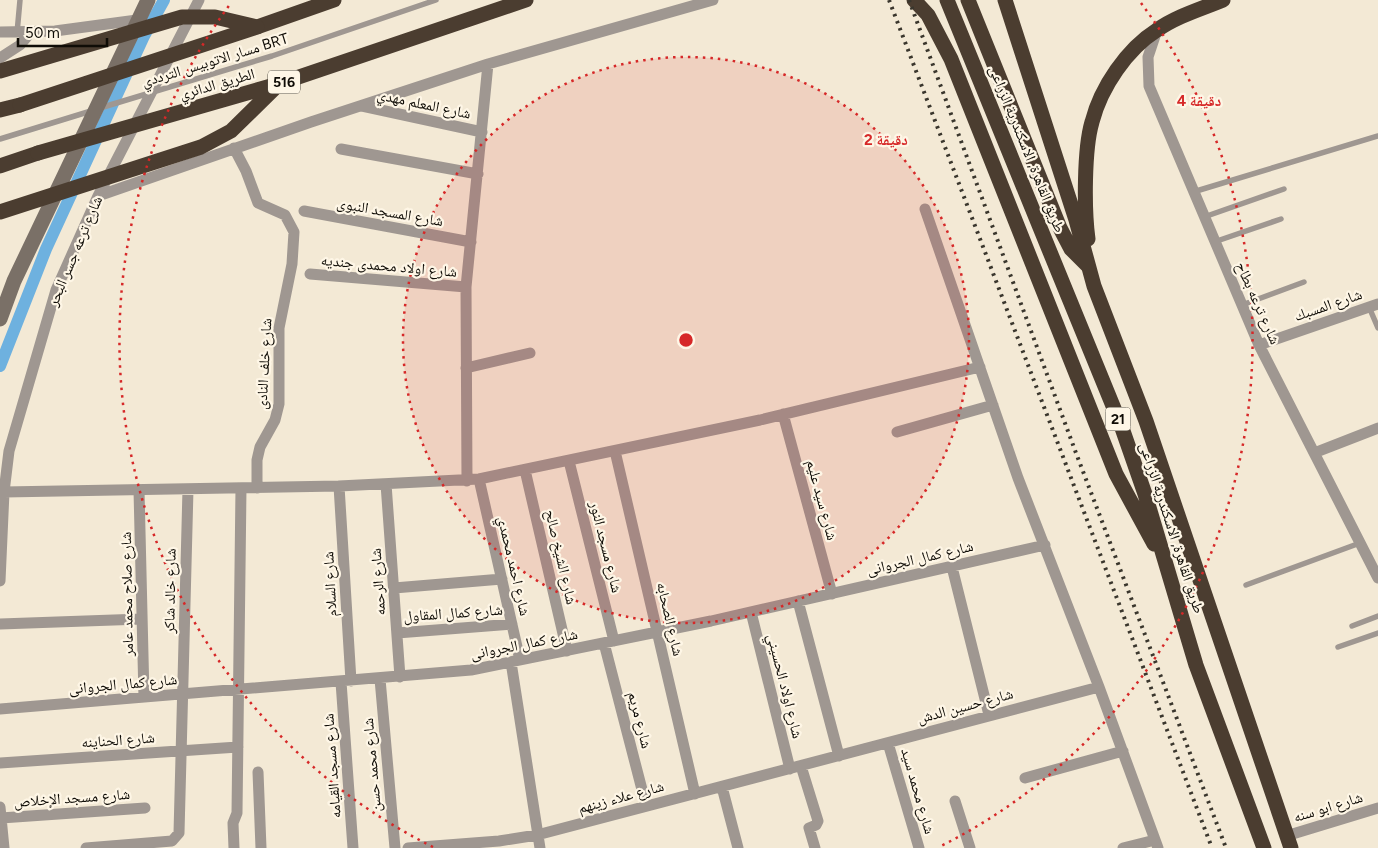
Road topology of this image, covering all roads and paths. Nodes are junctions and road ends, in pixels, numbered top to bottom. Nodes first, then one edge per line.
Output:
1 (20, 0) edge
2 (148, 0) edge
3 (199, 0) edge
4 (334, 0) edge
5 (436, 0) edge
6 (526, 0) edge
7 (714, 0) edge
8 (914, 0) edge
9 (947, 0) edge
10 (968, 0) edge
11 (1005, 0) edge
12 (1223, 0) edge
13 (137, 20) junction
14 (257, 28) junction
15 (1157, 29) junction
16 (0, 32) edge
17 (31, 32) junction
18 (17, 33) junction
19 (0, 58) edge
20 (488, 64) junction
21 (0, 71) edge
22 (278, 84) junction
23 (359, 106) junction
24 (0, 110) edge
25 (482, 132) junction
26 (1378, 136) edge
27 (0, 139) edge
28 (234, 148) junction
29 (341, 149) dead end
30 (0, 166) edge
31 (478, 174) junction
32 (1284, 188) dead end
33 (1193, 192) junction
34 (98, 196) junction
35 (925, 209) dead end
36 (0, 212) edge
37 (304, 212) dead end
38 (1204, 217) junction
39 (1281, 219) dead end
40 (470, 242) junction
41 (1214, 242) junction
42 (1088, 266) junction
43 (310, 274) dead end
44 (1304, 282) dead end
45 (1094, 286) junction
46 (466, 287) junction
47 (1242, 305) junction
48 (1374, 306) edge
49 (0, 319) edge
50 (1378, 328) edge
51 (1259, 345) junction
52 (530, 353) dead end
53 (980, 367) junction
54 (466, 368) junction
55 (992, 405) junction
56 (783, 414) junction
57 (1378, 428) edge
58 (897, 432) dead end
59 (616, 451) junction
60 (1314, 453) junction
61 (569, 461) junction
62 (525, 470) junction
63 (473, 480) junction
64 (386, 484) junction
65 (339, 486) junction
66 (241, 488) junction
67 (257, 488) junction
68 (188, 489) junction
69 (140, 490) junction
70 (4, 492) junction
71 (1360, 543) junction
72 (1045, 545) junction
73 (1167, 565) junction
74 (952, 566) junction
75 (1378, 578) edge
76 (502, 579) junction
77 (0, 581) edge
78 (1246, 585) dead end
79 (394, 588) junction
80 (832, 594) junction
81 (798, 601) junction
82 (751, 612) junction
83 (1378, 616) edge
84 (142, 619) junction
85 (0, 624) edge
86 (512, 624) junction
87 (1352, 626) dead end
88 (658, 632) junction
89 (397, 633) junction
90 (1378, 633) edge
91 (609, 642) junction
92 (1338, 648) dead end
93 (567, 651) junction
94 (516, 661) junction
95 (400, 677) junction
96 (380, 679) junction
97 (346, 681) junction
98 (1099, 687) junction
99 (238, 689) junction
100 (183, 694) junction
101 (144, 697) junction
102 (0, 710) edge
103 (989, 715) junction
104 (888, 742) junction
105 (238, 747) junction
106 (180, 751) junction
107 (1123, 751) junction
108 (839, 756) junction
109 (0, 763) edge
110 (795, 767) junction
111 (258, 772) dead end
112 (1025, 778) dead end
113 (722, 787) junction
114 (695, 794) junction
115 (955, 800) dead end
116 (646, 805) junction
117 (145, 808) dead end
118 (1378, 808) edge
119 (1, 812) edge
120 (537, 835) junction
121 (1289, 842) edge
122 (1157, 844) edge
123 (427, 847) edge
124 (4, 848) edge
125 (86, 848) edge
126 (234, 848) edge
127 (261, 848) edge
128 (353, 848) edge
129 (394, 848) edge
130 (408, 848) edge
131 (540, 848) edge
132 (738, 848) edge
133 (815, 848) edge
134 (919, 848) edge
135 (970, 848) edge
136 (1123, 848) edge
137 (1264, 848) edge

1 - 18 lane
2 - 13 street
3 - 34 street, شارع ترعه جسر البحر
4 - 14 highway
5 - 27 lane, مسار الاتوبيس الترددي BRT
6 - 22 highway, الطريق الدائري / 516, bridge
7 - 20 street
8 - 73 highway
9 - 73 highway, طريق القاهرة, الاسكندرية الزراعى / 21
10 - 42 highway
11 - 42 highway, طريق القاهرة, الاسكندرية الزراعى / 21
12 - 15 highway
13 - 17 street
13 - 49 street
14 - 21 highway, bridge
14 - 24 highway, bridge
15 - 33 street, شارع ترعه بطاح
15 - 45 highway
16 - 18 street
17 - 18 street
17 - 19 street
20 - 23 street
20 - 25 street, شارع احمد محمدي
22 - 30 highway, الطريق الدائري / 516, bridge
22 - 36 highway, bridge
23 - 25 street, شارع المعلم مهدي
23 - 28 street
25 - 31 street, شارع احمد محمدي
26 - 33 lane
28 - 34 street
28 - 67 street, شارع خلف النادى
29 - 31 street
31 - 40 street, شارع احمد محمدي
32 - 38 lane
33 - 38 street, شارع ترعه بطاح
34 - 70 street, شارع ترعه جسر البحر
35 - 53 street
37 - 40 street, شارع المسجد النبوى
38 - 41 street, شارع ترعه بطاح
39 - 41 lane
40 - 46 street, شارع احمد محمدي
41 - 47 street, شارع ترعه بطاح
42 - 45 highway, طريق القاهرة, الاسكندرية الزراعى / 21
43 - 46 street, شارع اولاد محمدى جنديه
44 - 47 lane
45 - 121 highway, طريق القاهرة, الاسكندرية الزراعى / 21
46 - 54 street, شارع احمد محمدي
47 - 51 street, شارع ترعه بطاح
48 - 50 lane
48 - 51 street, شارع المسبك
51 - 60 street, شارع ترعه بطاح
52 - 54 street
53 - 55 street
53 - 56 street
54 - 63 street, شارع احمد محمدي
55 - 58 street
55 - 72 street
56 - 59 street
56 - 80 street, شارع سيد عليم
57 - 60 street
59 - 61 street
59 - 88 street, شارع الصحابه
60 - 71 street, شارع ترعه بطاح
61 - 62 street
61 - 91 street, شارع مسجد النور
62 - 63 street
62 - 93 street, شارع الشيخ صالح
63 - 64 street
63 - 76 street, شارع احمد محمدي
64 - 65 street
64 - 79 street, شارع الرحمه
65 - 67 street
65 - 97 street, شارع السلام
66 - 67 street
66 - 68 street
66 - 99 street
68 - 69 street
68 - 100 street, شارع خالد شاكر
69 - 70 street
69 - 84 street, شارع صلاح محمد عامر
70 - 77 street, شارع ترعه جسر البحر
71 - 75 street, شارع ترعه بطاح
71 - 78 lane
72 - 74 street, شارع كمال الجروانى
72 - 98 street
73 - 137 highway, طريق القاهرة, الاسكندرية الزراعى / 21
74 - 80 street, شارع كمال الجروانى
74 - 103 street
76 - 79 street, شارع كمال المقاول
76 - 86 street, شارع احمد محمدي
79 - 89 street, شارع الرحمه
80 - 81 street, شارع كمال الجروانى
81 - 82 street, شارع كمال الجروانى
81 - 108 street
82 - 88 street, شارع كمال الجروانى
82 - 110 street, شارع اولاد الحسيني
83 - 87 lane
84 - 85 street
84 - 101 street, شارع صلاح محمد عامر
86 - 89 street, شارع كمال المقاول
86 - 94 street, شارع احمد محمدي
88 - 91 street, شارع كمال الجروانى
88 - 114 street, شارع الصحابه
89 - 95 street, شارع الرحمه
90 - 92 lane
91 - 93 street, شارع كمال الجروانى
91 - 116 street, شارع مريم
93 - 94 street, شارع كمال الجروانى
94 - 95 street, شارع كمال الجروانى
94 - 120 street, شارع احمد محمدي
95 - 96 street, شارع كمال الجروانى
96 - 97 street, شارع كمال الجروانى
96 - 129 street, شارع محمد حسن
97 - 99 street, شارع كمال الجروانى
97 - 128 street, شارع مسجد القيامه
98 - 103 street, شارع حسين الدش
98 - 107 street
99 - 100 street, شارع كمال الجروانى
99 - 105 street
100 - 101 street, شارع كمال الجروانى
100 - 106 street, شارع خالد شاكر
101 - 102 street, شارع كمال الجروانى
103 - 104 street, شارع حسين الدش
104 - 108 street, شارع حسين الدش
104 - 134 street, شارع محمد سيد
105 - 106 street, شارع الحناينه
105 - 126 street
106 - 109 street, شارع الحناينه
106 - 125 street, شارع خالد شاكر
107 - 112 street
107 - 122 street
108 - 110 street, شارع علاء زينهم
110 - 113 street, شارع علاء زينهم
110 - 133 street, شارع اولاد الحسيني
111 - 127 street
113 - 114 street, شارع علاء زينهم
113 - 132 street
114 - 116 street, شارع علاء زينهم
115 - 135 street
116 - 120 street, شارع علاء زينهم
117 - 119 street, شارع مسجد الإخلاص
118 - 121 street, شارع ابو سنه
119 - 124 street
120 - 123 street, شارع علاء زينهم
120 - 131 street, شارع احمد محمدي
122 - 136 street
123 - 130 street, شارع علاء زينهم

